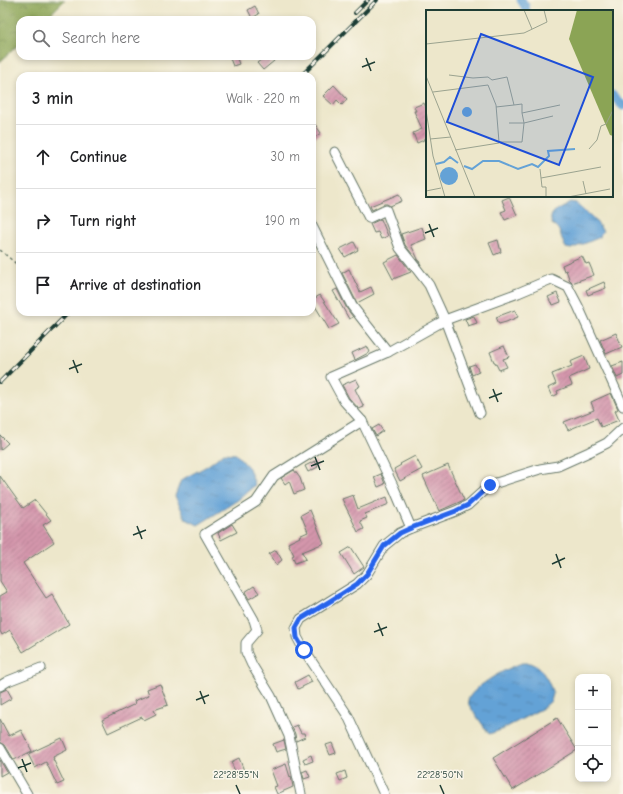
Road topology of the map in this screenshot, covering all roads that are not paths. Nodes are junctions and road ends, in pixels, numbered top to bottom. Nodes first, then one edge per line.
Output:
1 (335, 152) dead end
2 (316, 234) edge
3 (445, 320) junction
4 (388, 352) junction
5 (623, 406) edge
6 (480, 413) dead end
7 (362, 421) junction
8 (623, 428) edge
9 (411, 528) junction
10 (41, 668) dead end
11 (0, 686) edge
12 (0, 748) edge
13 (27, 794) edge
14 (301, 794) edge
15 (384, 794) edge

1 - 3 street
2 - 4 street
3 - 4 street
3 - 5 street
3 - 6 street
4 - 7 street
7 - 9 street
7 - 14 street
8 - 9 street
9 - 15 street
10 - 11 street
12 - 13 street

